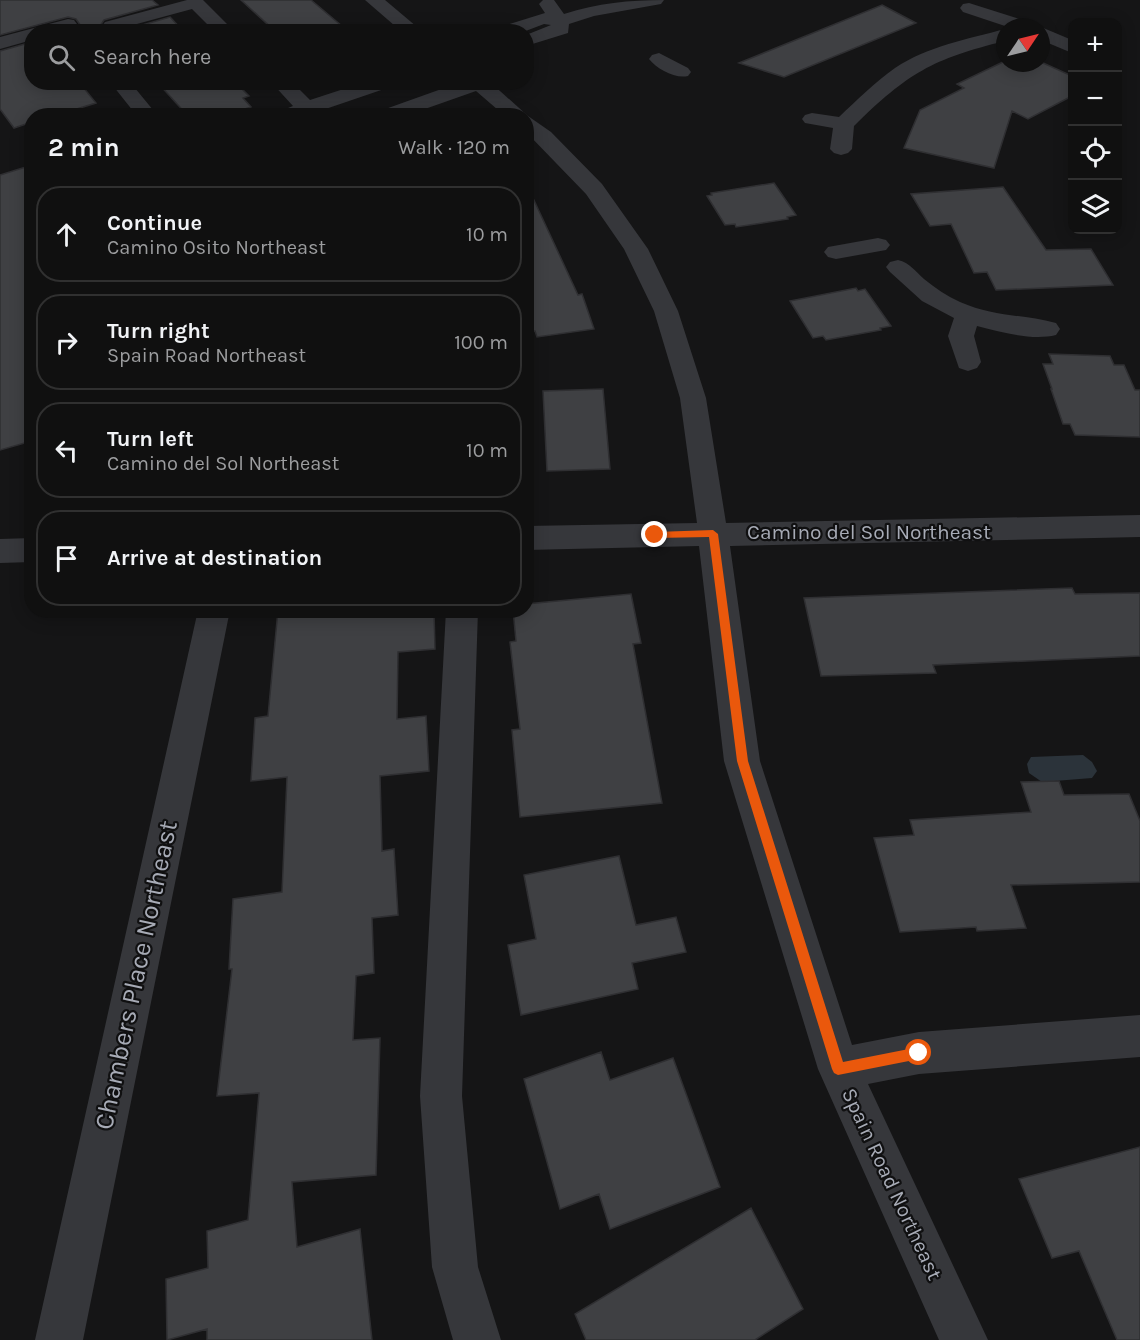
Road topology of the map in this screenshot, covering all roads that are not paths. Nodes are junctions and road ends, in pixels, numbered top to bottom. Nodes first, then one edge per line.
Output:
1 (374, 0) edge
2 (656, 0) edge
3 (198, 1) edge
4 (548, 4) dead end
5 (969, 8) dead end
6 (591, 11) junction
7 (999, 18) edge
8 (560, 21) junction
9 (118, 24) edge
10 (219, 24) edge
11 (404, 24) edge
12 (526, 24) edge
13 (610, 25) dead end
14 (1050, 32) edge
15 (24, 36) edge
16 (534, 38) edge
17 (996, 38) edge
18 (0, 43) edge
19 (1068, 44) edge
20 (659, 59) dead end
21 (681, 72) dead end
22 (126, 90) edge
23 (288, 90) edge
24 (362, 90) edge
25 (459, 90) edge
26 (487, 90) edge
27 (141, 108) edge
28 (307, 108) joint
29 (407, 108) edge
30 (509, 108) edge
31 (812, 119) dead end
32 (844, 124) junction
33 (534, 128) edge
34 (841, 149) dead end
35 (878, 245) dead end
36 (836, 252) dead end
37 (898, 267) dead end
38 (968, 315) junction
39 (1047, 329) dead end
40 (968, 362) dead end
41 (1140, 526) edge
42 (713, 534) junction
43 (534, 538) edge
44 (24, 550) edge
45 (0, 551) edge
46 (212, 618) edge
47 (462, 618) edge
48 (1140, 1036) edge
49 (838, 1069) junction
50 (59, 1340) edge
51 (477, 1340) edge
52 (964, 1340) edge

1 - 11 street
2 - 6 street
3 - 9 street
3 - 10 street
4 - 8 street
5 - 7 street
6 - 8 street
6 - 13 street
8 - 12 street
8 - 16 street
14 - 19 street
15 - 18 street
17 - 32 street
20 - 21 street
22 - 27 street
23 - 28 street
24 - 28 street
25 - 29 street
26 - 30 street
31 - 32 street
32 - 34 street
33 - 42 street, Spain Road Northeast
35 - 36 street
37 - 38 street
38 - 39 street
38 - 40 street
41 - 42 street, Camino del Sol Northeast
42 - 43 street, Camino del Sol Northeast
42 - 49 street, Spain Road Northeast
44 - 45 street
46 - 50 street, Chambers Place Northeast
47 - 51 street
48 - 49 street
49 - 52 street, Spain Road Northeast

